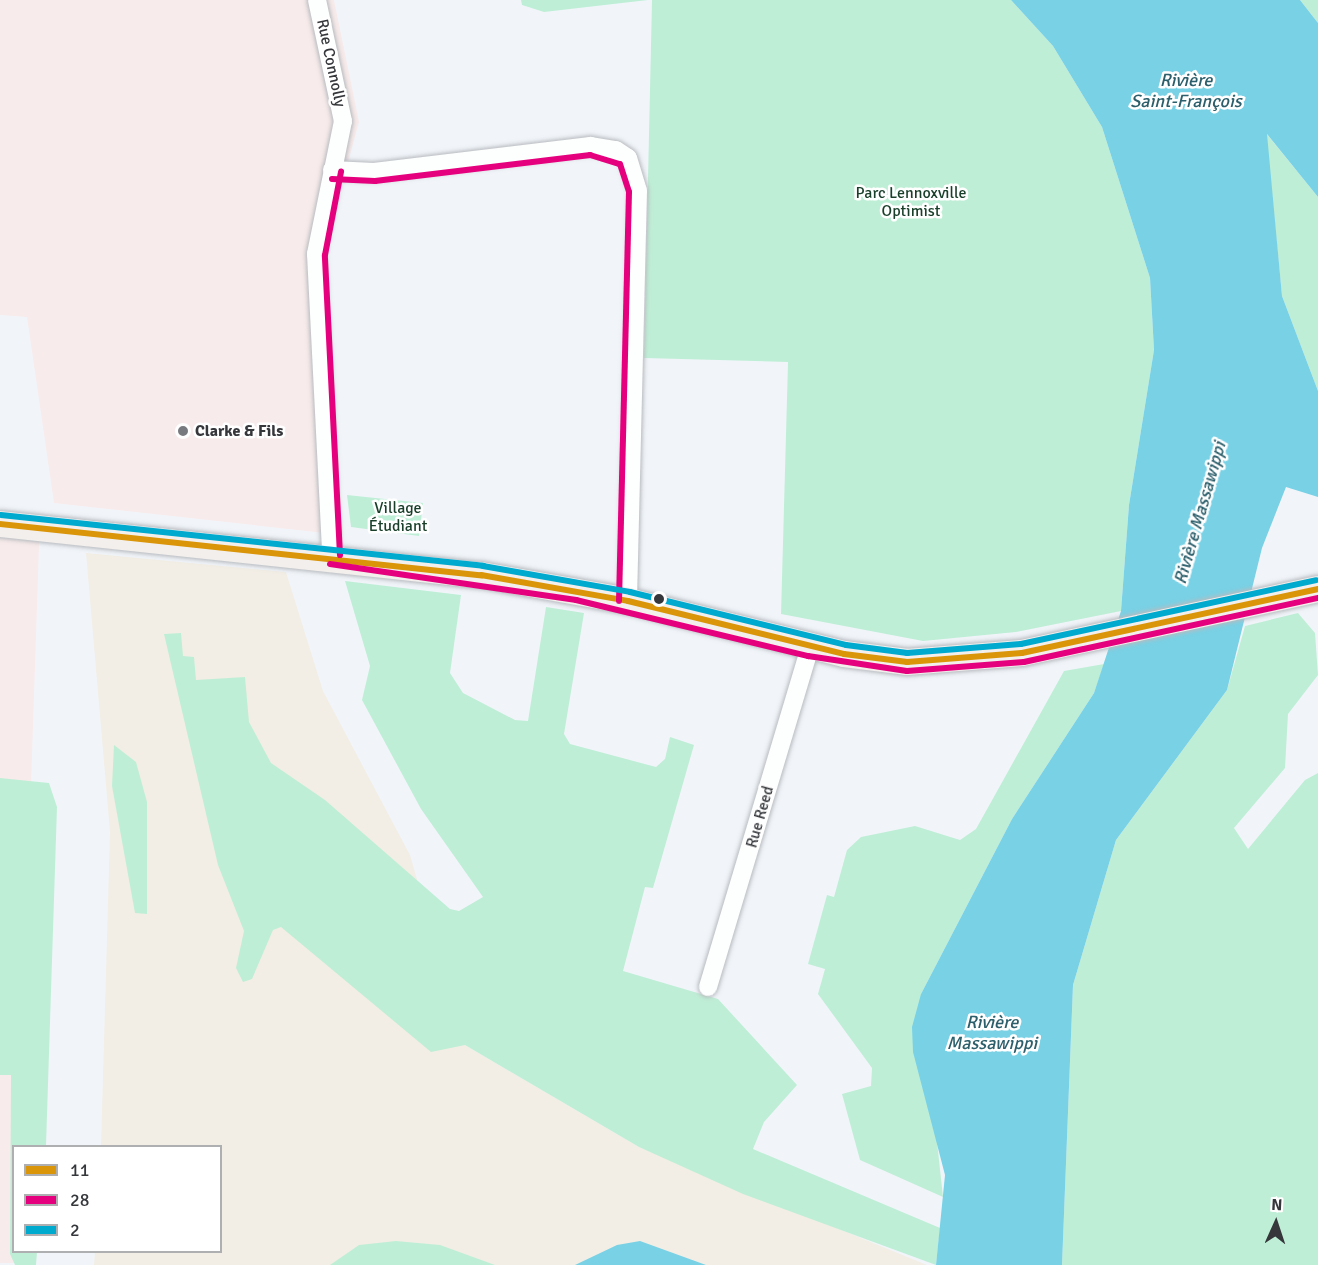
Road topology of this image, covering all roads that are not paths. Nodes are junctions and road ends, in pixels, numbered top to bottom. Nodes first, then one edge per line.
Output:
1 (317, 0) edge
2 (333, 170) junction
3 (0, 524) edge
4 (331, 555) junction
5 (1318, 589) edge
6 (628, 601) junction
7 (810, 647) junction
8 (708, 987) dead end

1 - 2 street, Rue Connolly
2 - 4 street, Rue Connolly
2 - 6 street
3 - 4 main road
4 - 6 main road
5 - 7 main road
6 - 7 main road
7 - 8 street, Rue Reed

